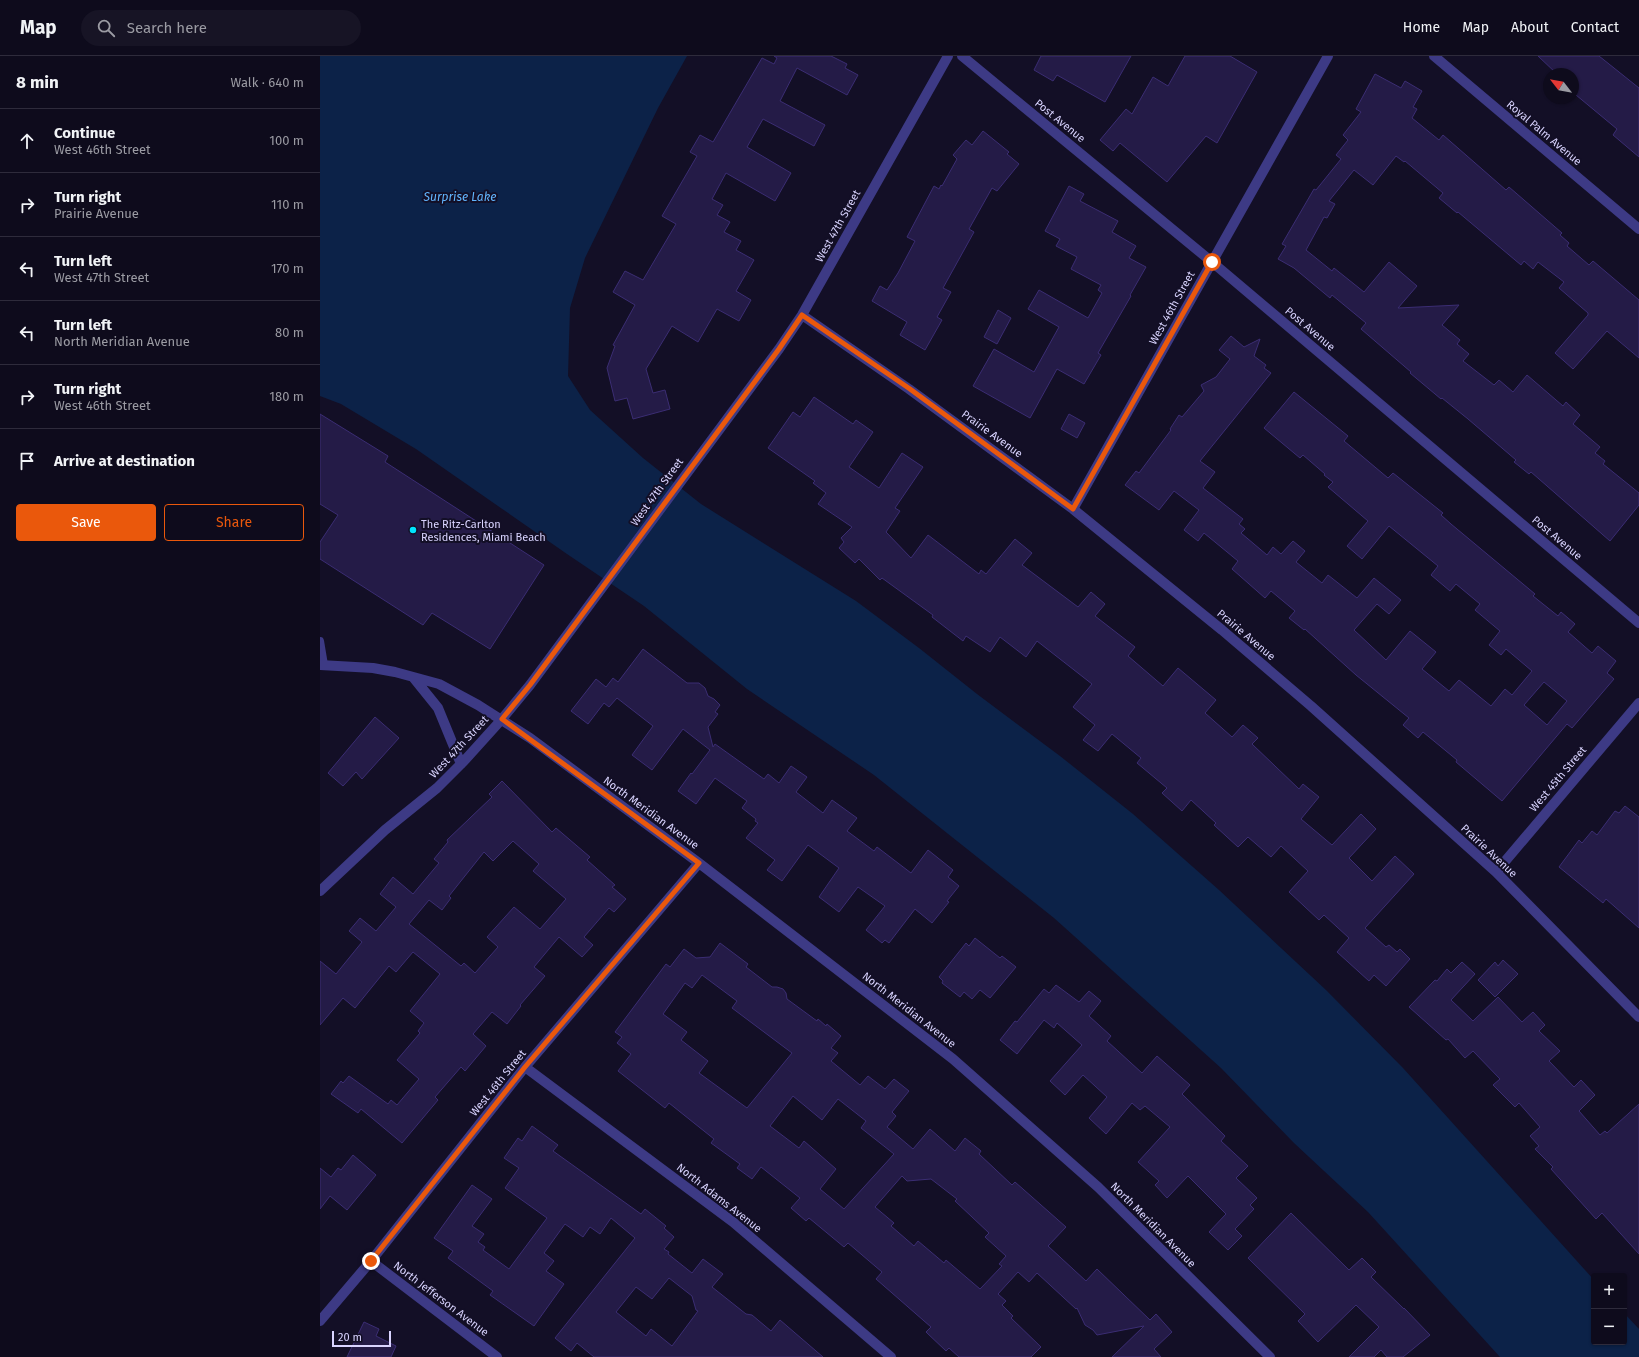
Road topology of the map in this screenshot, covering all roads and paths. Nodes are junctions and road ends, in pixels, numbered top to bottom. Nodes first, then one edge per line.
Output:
1 (948, 56) edge
2 (962, 56) edge
3 (1328, 56) edge
4 (1434, 56) edge
5 (1639, 229) edge
6 (1212, 262) junction
7 (802, 315) junction
8 (1073, 509) junction
9 (1639, 623) edge
10 (320, 641) edge
11 (322, 665) edge
12 (413, 677) junction
13 (1639, 703) edge
14 (502, 719) junction
15 (461, 764) junction
16 (699, 863) junction
17 (1496, 872) junction
18 (320, 891) edge
19 (1639, 1017) edge
20 (525, 1067) junction
21 (371, 1261) junction
22 (320, 1321) edge
23 (497, 1357) edge
24 (891, 1357) edge
25 (1270, 1357) edge

1 - 7 street, West 47th Street
2 - 6 street, Post Avenue
3 - 6 street, West 46th Street
4 - 5 street, Royal Palm Avenue
6 - 8 street, West 46th Street
6 - 9 street, Post Avenue
7 - 8 street, Prairie Avenue
7 - 14 street, West 47th Street
8 - 17 street, Prairie Avenue
10 - 11 lane
11 - 12 street, North Meridian Avenue
12 - 14 street, North Meridian Avenue
12 - 15 street
13 - 17 street, West 45th Street
14 - 15 street, West 47th Street
14 - 16 street, North Meridian Avenue
15 - 18 street, West 47th Street
16 - 20 street, West 46th Street
16 - 25 street, North Meridian Avenue
17 - 19 street, Prairie Avenue
20 - 21 street, West 46th Street
20 - 24 street, North Adams Avenue
21 - 22 street, West 46th Street
21 - 23 street, North Jefferson Avenue

